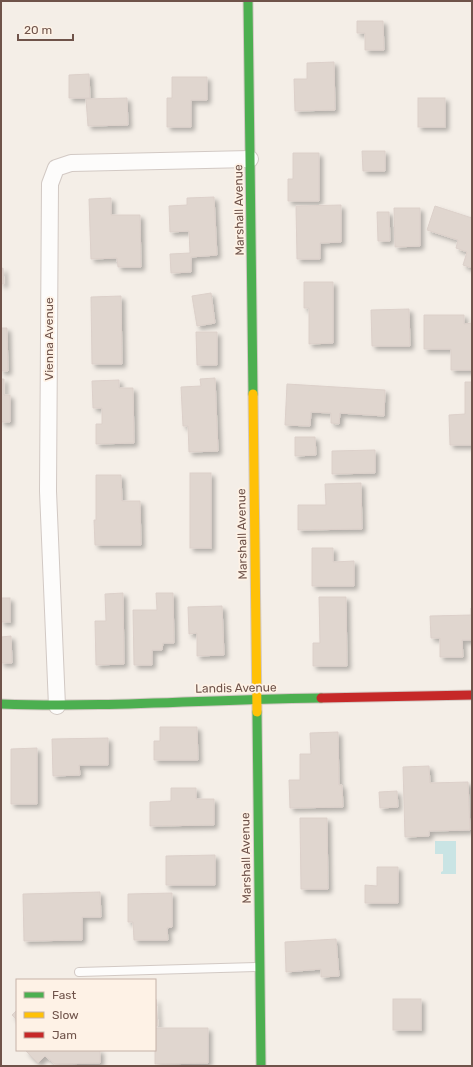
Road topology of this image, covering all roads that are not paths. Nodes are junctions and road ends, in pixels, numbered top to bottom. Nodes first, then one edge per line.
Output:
1 (248, 1) edge
2 (250, 159) junction
3 (472, 695) edge
4 (256, 699) junction
5 (1, 704) edge
6 (57, 706) junction
7 (259, 967) junction
8 (79, 972) dead end
9 (261, 1066) edge

1 - 2 street, Marshall Avenue
2 - 4 street, Marshall Avenue
2 - 6 street, Vienna Avenue
3 - 4 street, Landis Avenue
4 - 6 street, Landis Avenue
4 - 7 street, Marshall Avenue
5 - 6 street, Landis Avenue
7 - 8 lane
7 - 9 street, Marshall Avenue

